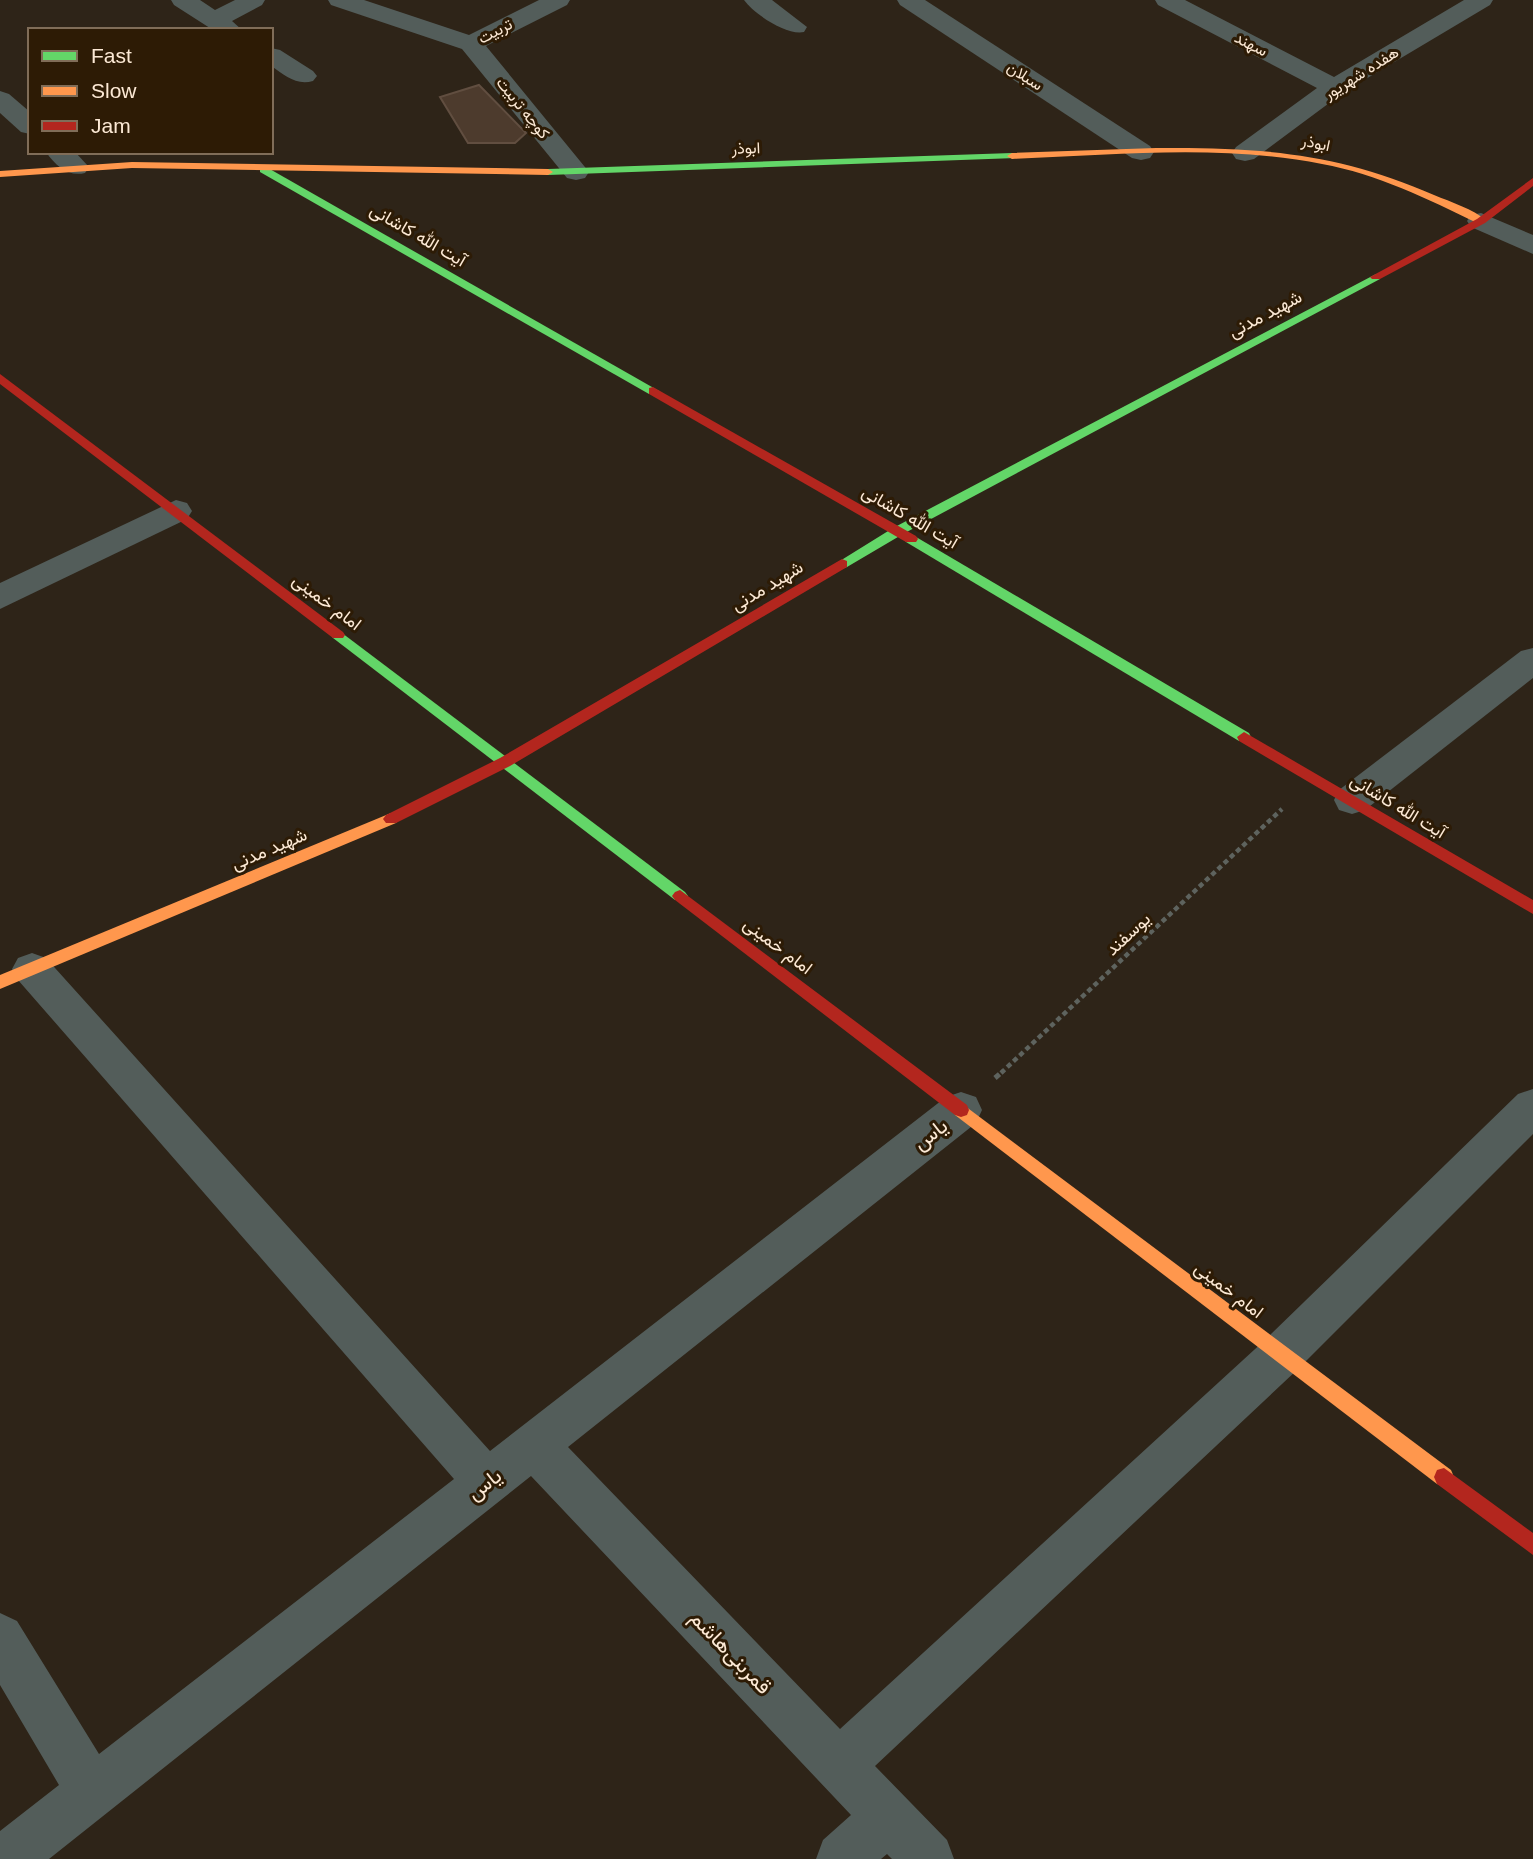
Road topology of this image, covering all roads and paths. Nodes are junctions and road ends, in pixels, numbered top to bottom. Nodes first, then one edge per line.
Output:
1 (183, 0) edge
2 (253, 0) edge
3 (340, 0) edge
4 (558, 0) edge
5 (756, 0) edge
6 (909, 0) edge
7 (1167, 0) edge
8 (1481, 0) edge
9 (223, 25) edge
10 (794, 27) dead end
11 (471, 44) junction
12 (273, 56) edge
13 (304, 76) dead end
14 (1335, 87) junction
15 (0, 100) edge
16 (28, 124) edge
17 (1141, 152) junction
18 (1245, 153) junction
19 (68, 160) edge
20 (262, 169) junction
21 (576, 172) junction
22 (0, 174) edge
23 (1533, 181) edge
24 (1480, 221) junction
25 (1533, 246) edge
26 (0, 378) edge
27 (176, 511) junction
28 (898, 531) junction
29 (0, 597) edge
30 (1533, 660) edge
31 (505, 762) junction
32 (1315, 779) junction
33 (1352, 800) junction
34 (1533, 908) edge
35 (16, 976) edge
36 (1533, 1107) edge
37 (961, 1110) junction
38 (1282, 1354) junction
39 (534, 1445) junction
40 (487, 1482) junction
41 (1533, 1545) edge
42 (0, 1638) edge
43 (839, 1765) junction
44 (92, 1791) junction
45 (888, 1817) junction
46 (6, 1859) edge
47 (842, 1859) edge
48 (928, 1859) edge

1 - 9 street
2 - 9 street
3 - 11 street
4 - 11 street, تربیت
5 - 10 street
6 - 17 street, سبلان
7 - 14 street, سهند
8 - 14 street, هفده شهریور
11 - 21 street, کوچه تربیت
12 - 13 street
14 - 18 street, هفده شهریور
15 - 16 street
17 - 18 main road, ابوذر
17 - 21 main road, ابوذر
18 - 24 main road, ابوذر
19 - 20 main road, ابوذر
19 - 22 main road, ابوذر
20 - 21 main road, ابوذر
20 - 28 main road, آیت الله کاشانی
23 - 24 main road, شهید مدنی
24 - 25 street
24 - 28 main road, شهید مدنی
26 - 27 main road, امام خمینی
27 - 29 street
27 - 31 main road, امام خمینی
28 - 31 main road, شهید مدنی
28 - 32 main road, آیت الله کاشانی
30 - 33 street
31 - 35 main road, شهید مدنی
31 - 37 main road, امام خمینی
32 - 33 main road, آیت الله کاشانی
32 - 37 path, یوسفند
33 - 34 main road, آیت الله کاشانی
35 - 40 street
36 - 38 street
37 - 38 main road, امام خمینی
37 - 39 street, یاس
38 - 41 main road, امام خمینی
38 - 43 street
39 - 40 street, یاس
39 - 43 street, قمربنی‌هاشم
40 - 44 street, یاس
42 - 44 street
43 - 45 street, قمربنی‌هاشم
44 - 46 street, یاس
45 - 47 street
45 - 48 street, قمربنی‌هاشم

